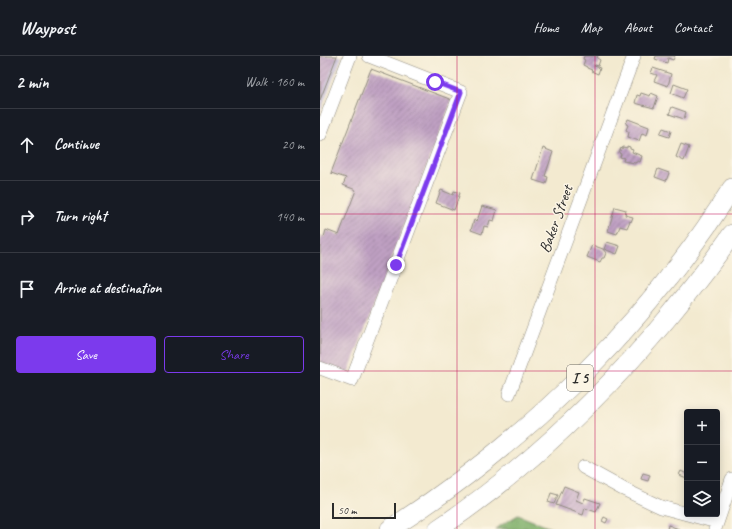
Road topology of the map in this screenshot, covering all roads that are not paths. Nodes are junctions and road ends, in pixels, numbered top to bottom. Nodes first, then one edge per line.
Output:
1 (350, 56) edge
2 (369, 56) edge
3 (634, 56) edge
4 (320, 136) edge
5 (732, 188) edge
6 (732, 234) edge
7 (320, 368) edge
8 (509, 394) dead end
9 (583, 467) dead end
10 (732, 479) edge
11 (716, 525) edge
12 (390, 529) edge
13 (438, 529) edge

1 - 4 street
2 - 7 street
3 - 8 street, Baker Street
5 - 12 highway, I 5
6 - 13 highway, I 5
9 - 11 street
10 - 11 street

